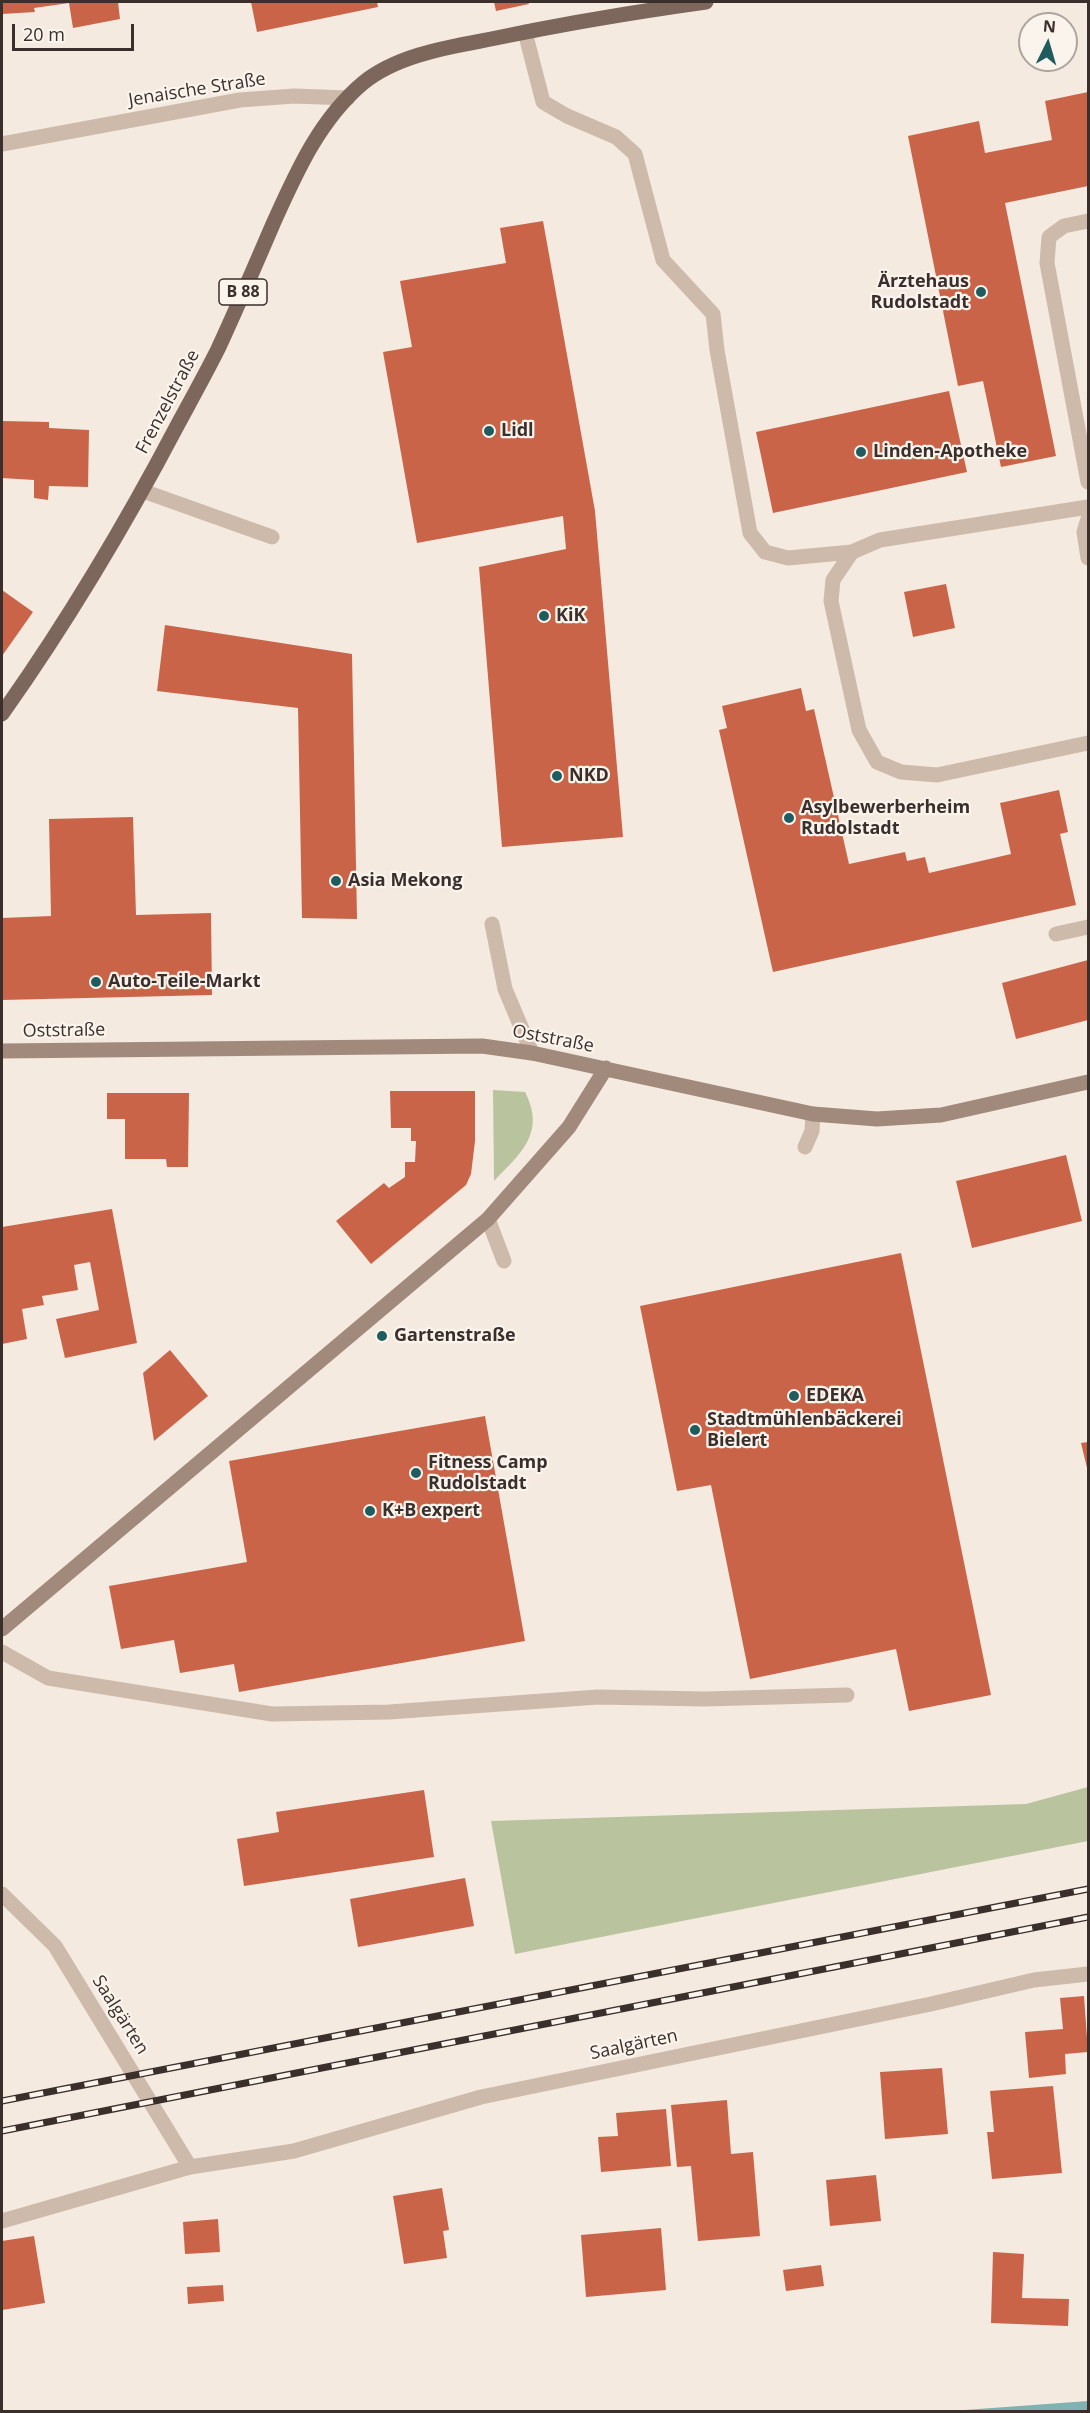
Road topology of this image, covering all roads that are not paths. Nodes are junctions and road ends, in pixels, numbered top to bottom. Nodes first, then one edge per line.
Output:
1 (706, 2) edge
2 (525, 32) junction
3 (348, 98) junction
4 (2, 144) edge
5 (1089, 220) edge
6 (1089, 482) edge
7 (143, 491) junction
8 (1089, 507) edge
9 (1089, 519) edge
10 (272, 537) dead end
11 (852, 552) junction
12 (1089, 558) edge
13 (2, 714) edge
14 (1089, 743) edge
15 (492, 924) dead end
16 (1089, 927) edge
17 (1056, 934) dead end
18 (2, 1051) edge
19 (532, 1053) junction
20 (606, 1068) junction
21 (1089, 1082) edge
22 (813, 1114) junction
23 (806, 1147) dead end
24 (488, 1219) junction
25 (504, 1261) dead end
26 (2, 1629) edge
27 (2, 1652) edge
28 (847, 1695) dead end
29 (2, 1894) edge
30 (1089, 1974) edge
31 (190, 2167) junction
32 (2, 2221) edge

1 - 2 main road, B 88
2 - 3 main road, B 88
2 - 11 street
3 - 4 street, Jenaische Straße
3 - 7 main road, Frenzelstraße / B 88
5 - 6 street
7 - 10 street
7 - 13 main road, Frenzelstraße / B 88
8 - 11 street
9 - 12 street
11 - 14 street
15 - 19 street
16 - 17 street
18 - 19 main road, Oststraße
19 - 20 main road, Oststraße
20 - 22 main road, Oststraße
20 - 24 main road
21 - 22 main road, Oststraße
22 - 23 street
24 - 25 street
24 - 26 main road
27 - 28 street
29 - 31 street, Saalgärten
30 - 31 street, Saalgärten
31 - 32 street, Saalgärten

